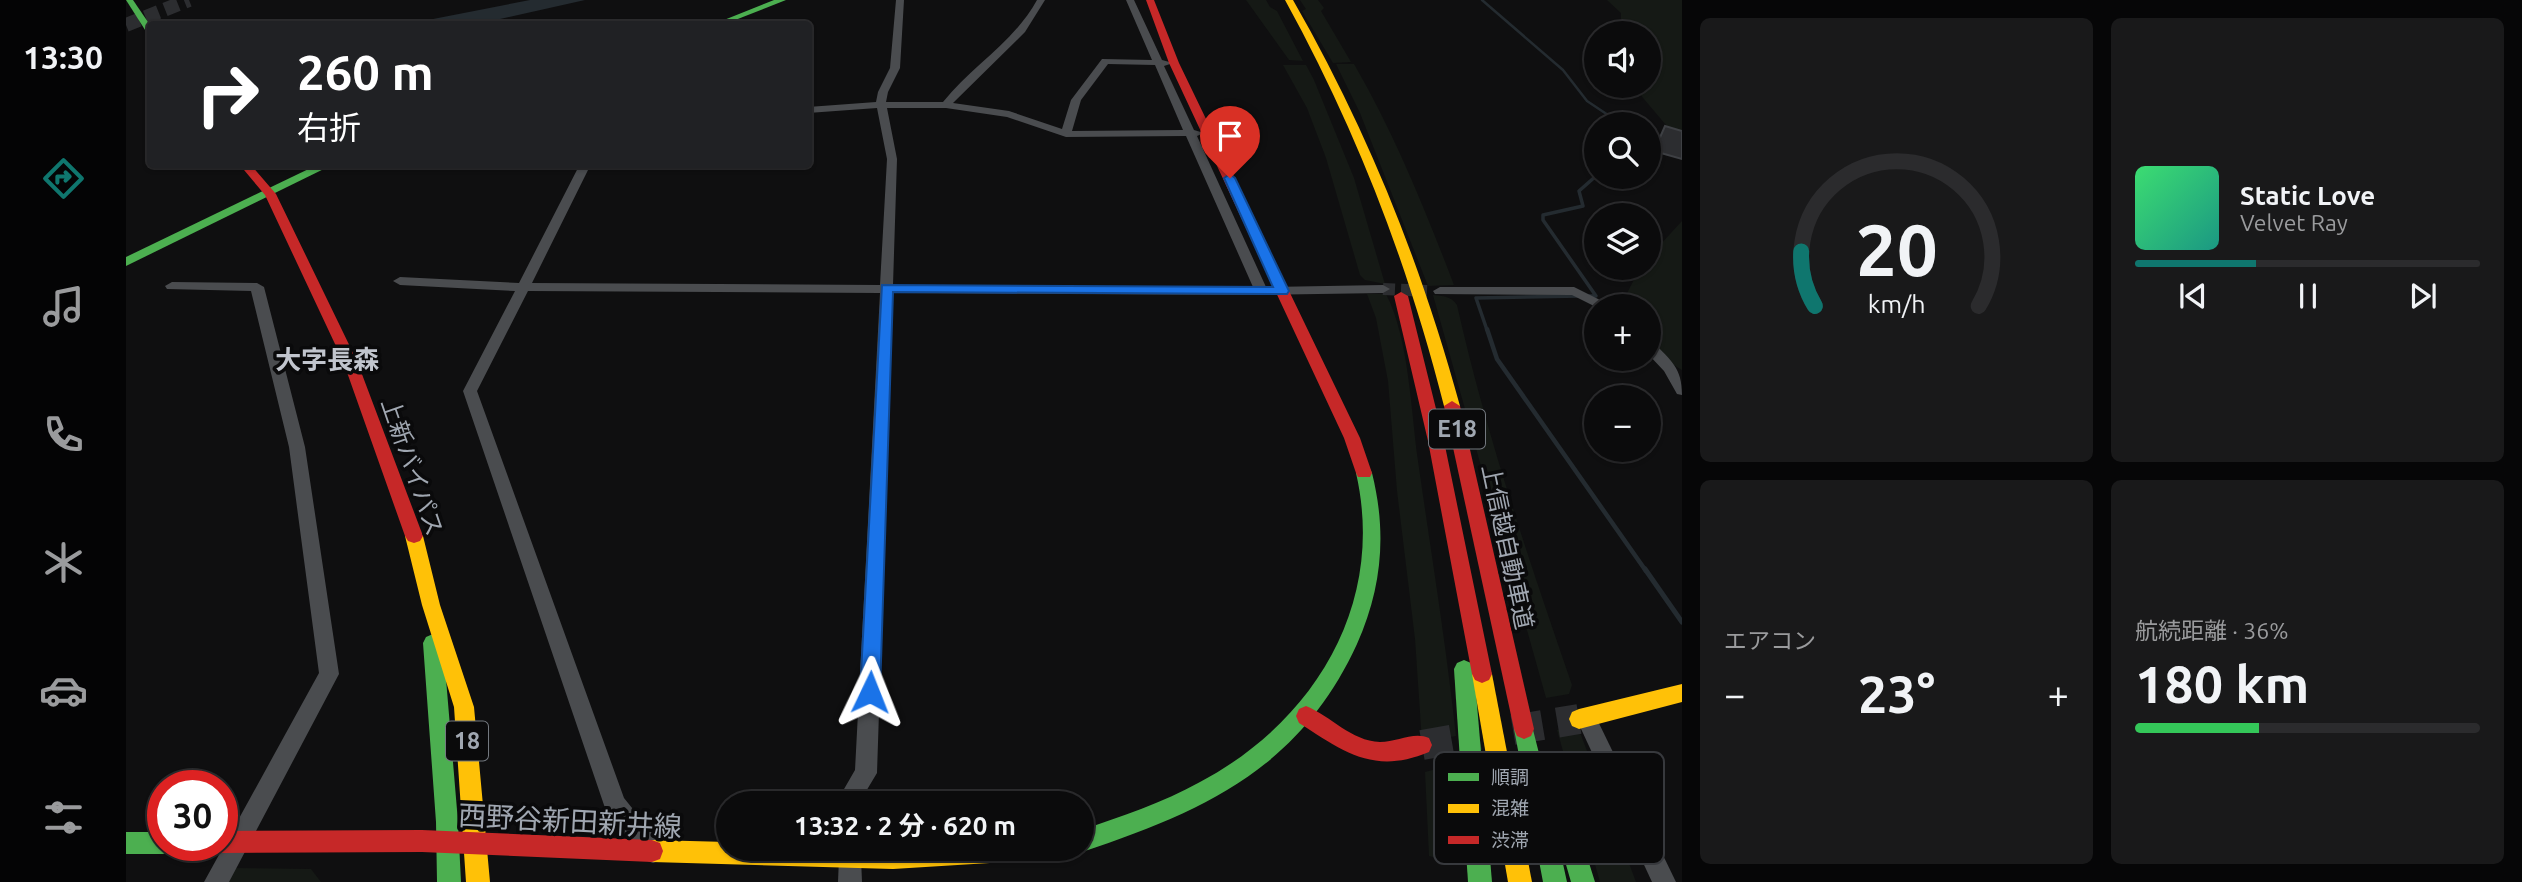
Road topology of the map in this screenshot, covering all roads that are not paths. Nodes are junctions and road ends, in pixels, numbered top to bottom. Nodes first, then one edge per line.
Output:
1 (129, 0) edge
2 (782, 0) edge
3 (900, 0) edge
4 (1041, 0) edge
5 (1130, 0) edge
6 (1150, 0) edge
7 (1276, 0) edge
8 (1289, 0) edge
9 (726, 21) edge
10 (147, 27) edge
11 (1167, 63) junction
12 (881, 104) junction
13 (946, 105) junction
14 (812, 110) edge
15 (1209, 132) junction
16 (1190, 133) junction
17 (1066, 134) junction
18 (247, 168) edge
19 (321, 168) edge
20 (584, 168) edge
21 (270, 194) junction
22 (1391, 258) dead end
23 (126, 262) edge
24 (400, 281) dead end
25 (1390, 285) joint
26 (172, 286) dead end
27 (522, 286) junction
28 (886, 288) junction
29 (1261, 291) junction
30 (1282, 291) junction
31 (1440, 291) tunnel mouth
32 (1584, 296) edge
33 (1661, 359) edge
34 (1682, 390) edge
35 (1429, 413) junction
36 (1489, 567) junction
37 (430, 605) junction
38 (1682, 693) edge
39 (1306, 716) junction
40 (1583, 718) joint
41 (1422, 745) tunnel mouth
42 (1470, 752) edge
43 (1495, 752) edge
44 (1528, 752) edge
45 (1544, 752) edge
46 (1600, 752) edge
47 (855, 791) edge
48 (238, 827) edge
49 (1094, 838) edge
50 (238, 842) edge
51 (449, 842) junction
52 (126, 843) edge
53 (147, 843) edge
54 (477, 843) junction
55 (653, 852) junction
56 (716, 852) edge
57 (223, 861) edge
58 (850, 861) edge
59 (1479, 864) edge
60 (1517, 864) edge
61 (1551, 864) edge
62 (1578, 864) edge
63 (1655, 864) edge
64 (216, 882) edge
65 (449, 882) edge
66 (478, 882) edge
67 (850, 882) edge
68 (1480, 882) edge
69 (1520, 882) edge
70 (1555, 882) edge
71 (1583, 882) edge
72 (1664, 882) edge

1 - 10 main road
2 - 9 main road
3 - 12 street
4 - 13 street
5 - 11 street
6 - 11 main road
7 - 22 main road
8 - 36 main road, 上信越自動車道 / E18
11 - 15 main road
11 - 16 street
11 - 17 street
12 - 13 street
12 - 14 street
12 - 28 street
13 - 17 street
15 - 16 street
15 - 30 main road
16 - 17 street
16 - 29 street
18 - 21 main road, 上新バイパス / 18
19 - 21 main road
20 - 27 street
21 - 23 main road
21 - 37 main road, 上新バイパス / 18
24 - 27 street
25 - 30 street
25 - 35 main road, 上信越自動車道 / E18
26 - 48 street
27 - 28 street
27 - 55 street
28 - 29 street
28 - 47 street
29 - 30 street
30 - 39 main road
31 - 32 street
33 - 34 street
35 - 42 main road
35 - 43 main road, 上信越自動車道 / E18
36 - 44 main road, 上信越自動車道 / E18
36 - 45 main road
37 - 51 main road, 上新バイパス / 18
37 - 54 main road, 上新バイパス / 18
38 - 40 main road
39 - 41 main road
39 - 49 main road
40 - 46 street
50 - 51 main road, 西野谷新田新井線
51 - 54 main road, 西野谷新田新井線
51 - 65 main road, 上新バイパス / 18
52 - 53 main road
54 - 55 main road, 西野谷新田新井線
54 - 66 main road, 上新バイパス / 18
55 - 56 main road, 西野谷新田新井線
57 - 64 street
58 - 67 street
59 - 68 main road
60 - 69 main road, 上信越自動車道 / E18
61 - 70 main road, 上信越自動車道 / E18
62 - 71 main road
63 - 72 street

